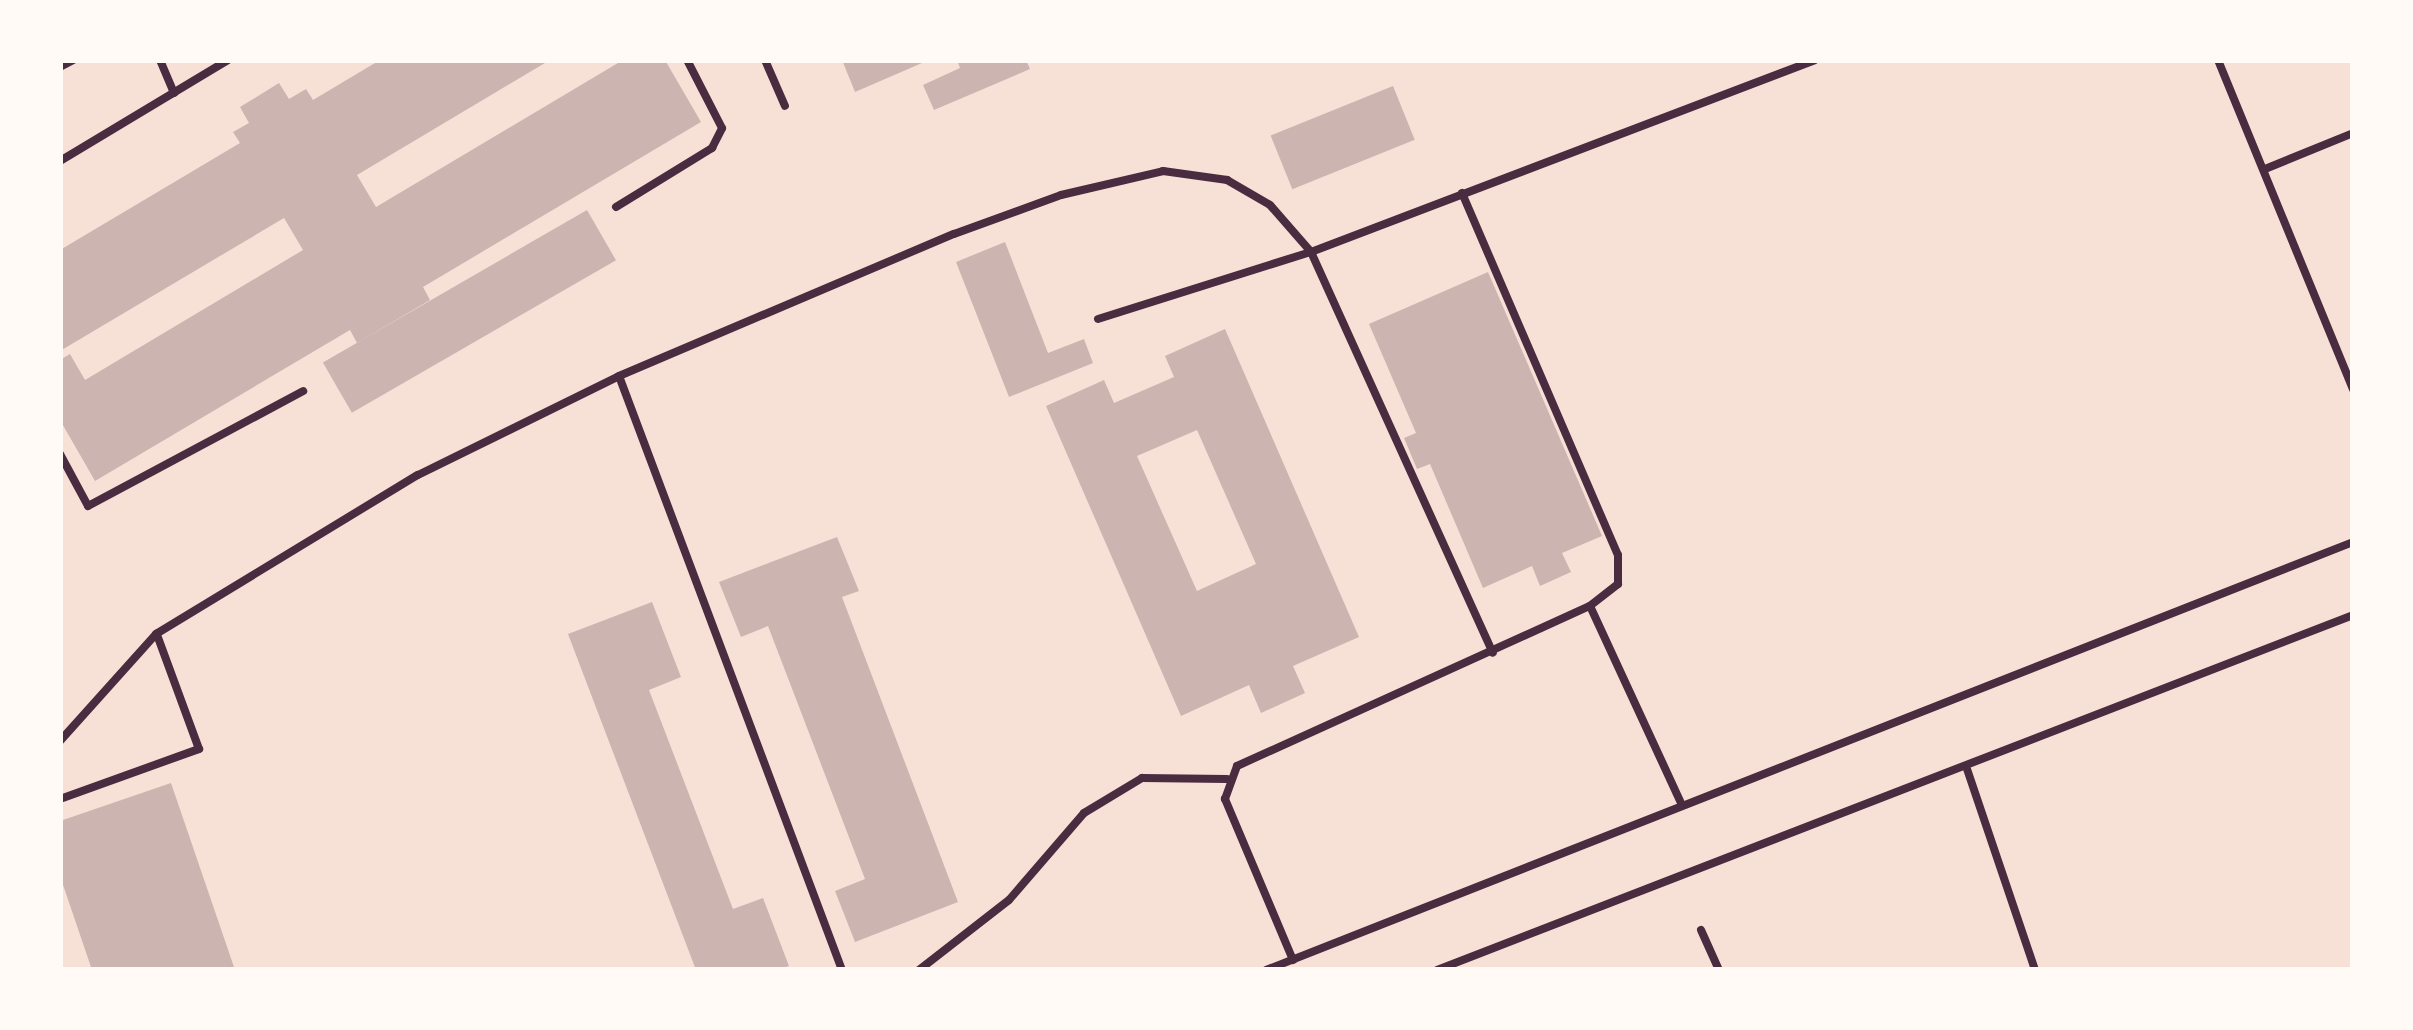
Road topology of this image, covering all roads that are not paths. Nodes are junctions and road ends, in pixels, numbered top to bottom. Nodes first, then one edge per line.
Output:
1 (73, 60) edge
2 (160, 60) edge
3 (228, 60) edge
4 (687, 60) edge
5 (765, 60) edge
6 (1815, 60) edge
7 (2218, 60) edge
8 (60, 68) edge
9 (174, 93) junction
10 (785, 106) dead end
11 (2353, 133) edge
12 (60, 161) edge
13 (2265, 169) junction
14 (1462, 193) junction
15 (616, 207) dead end
16 (1311, 253) junction
17 (1098, 320) dead end
18 (619, 376) junction
19 (2353, 389) edge
20 (303, 391) dead end
21 (60, 454) edge
22 (2353, 542) edge
23 (1590, 605) junction
24 (2353, 615) edge
25 (156, 634) junction
26 (1493, 653) junction
27 (60, 741) edge
28 (1967, 769) junction
29 (1227, 778) junction
30 (60, 800) edge
31 (1682, 805) junction
32 (1701, 930) dead end
33 (1479, 955) junction
34 (1293, 960) junction
35 (842, 970) edge
36 (919, 970) edge
37 (1266, 970) edge
38 (1437, 970) edge
39 (1484, 970) edge
40 (1719, 970) edge
41 (2036, 970) edge

1 - 8 lane
2 - 9 lane
3 - 9 lane
4 - 15 lane
5 - 10 lane
6 - 14 lane
7 - 13 lane
9 - 12 lane
11 - 13 lane
13 - 19 lane
14 - 16 lane
14 - 23 lane
16 - 17 lane
16 - 18 lane
16 - 26 lane
18 - 25 lane
18 - 35 lane
20 - 21 lane
22 - 31 lane
23 - 26 lane
23 - 31 lane
24 - 28 lane
25 - 27 lane
25 - 30 lane
26 - 29 lane
28 - 33 lane
28 - 41 lane
29 - 34 lane
29 - 36 lane
31 - 34 lane
32 - 40 lane
33 - 38 lane
33 - 39 lane
34 - 37 lane

